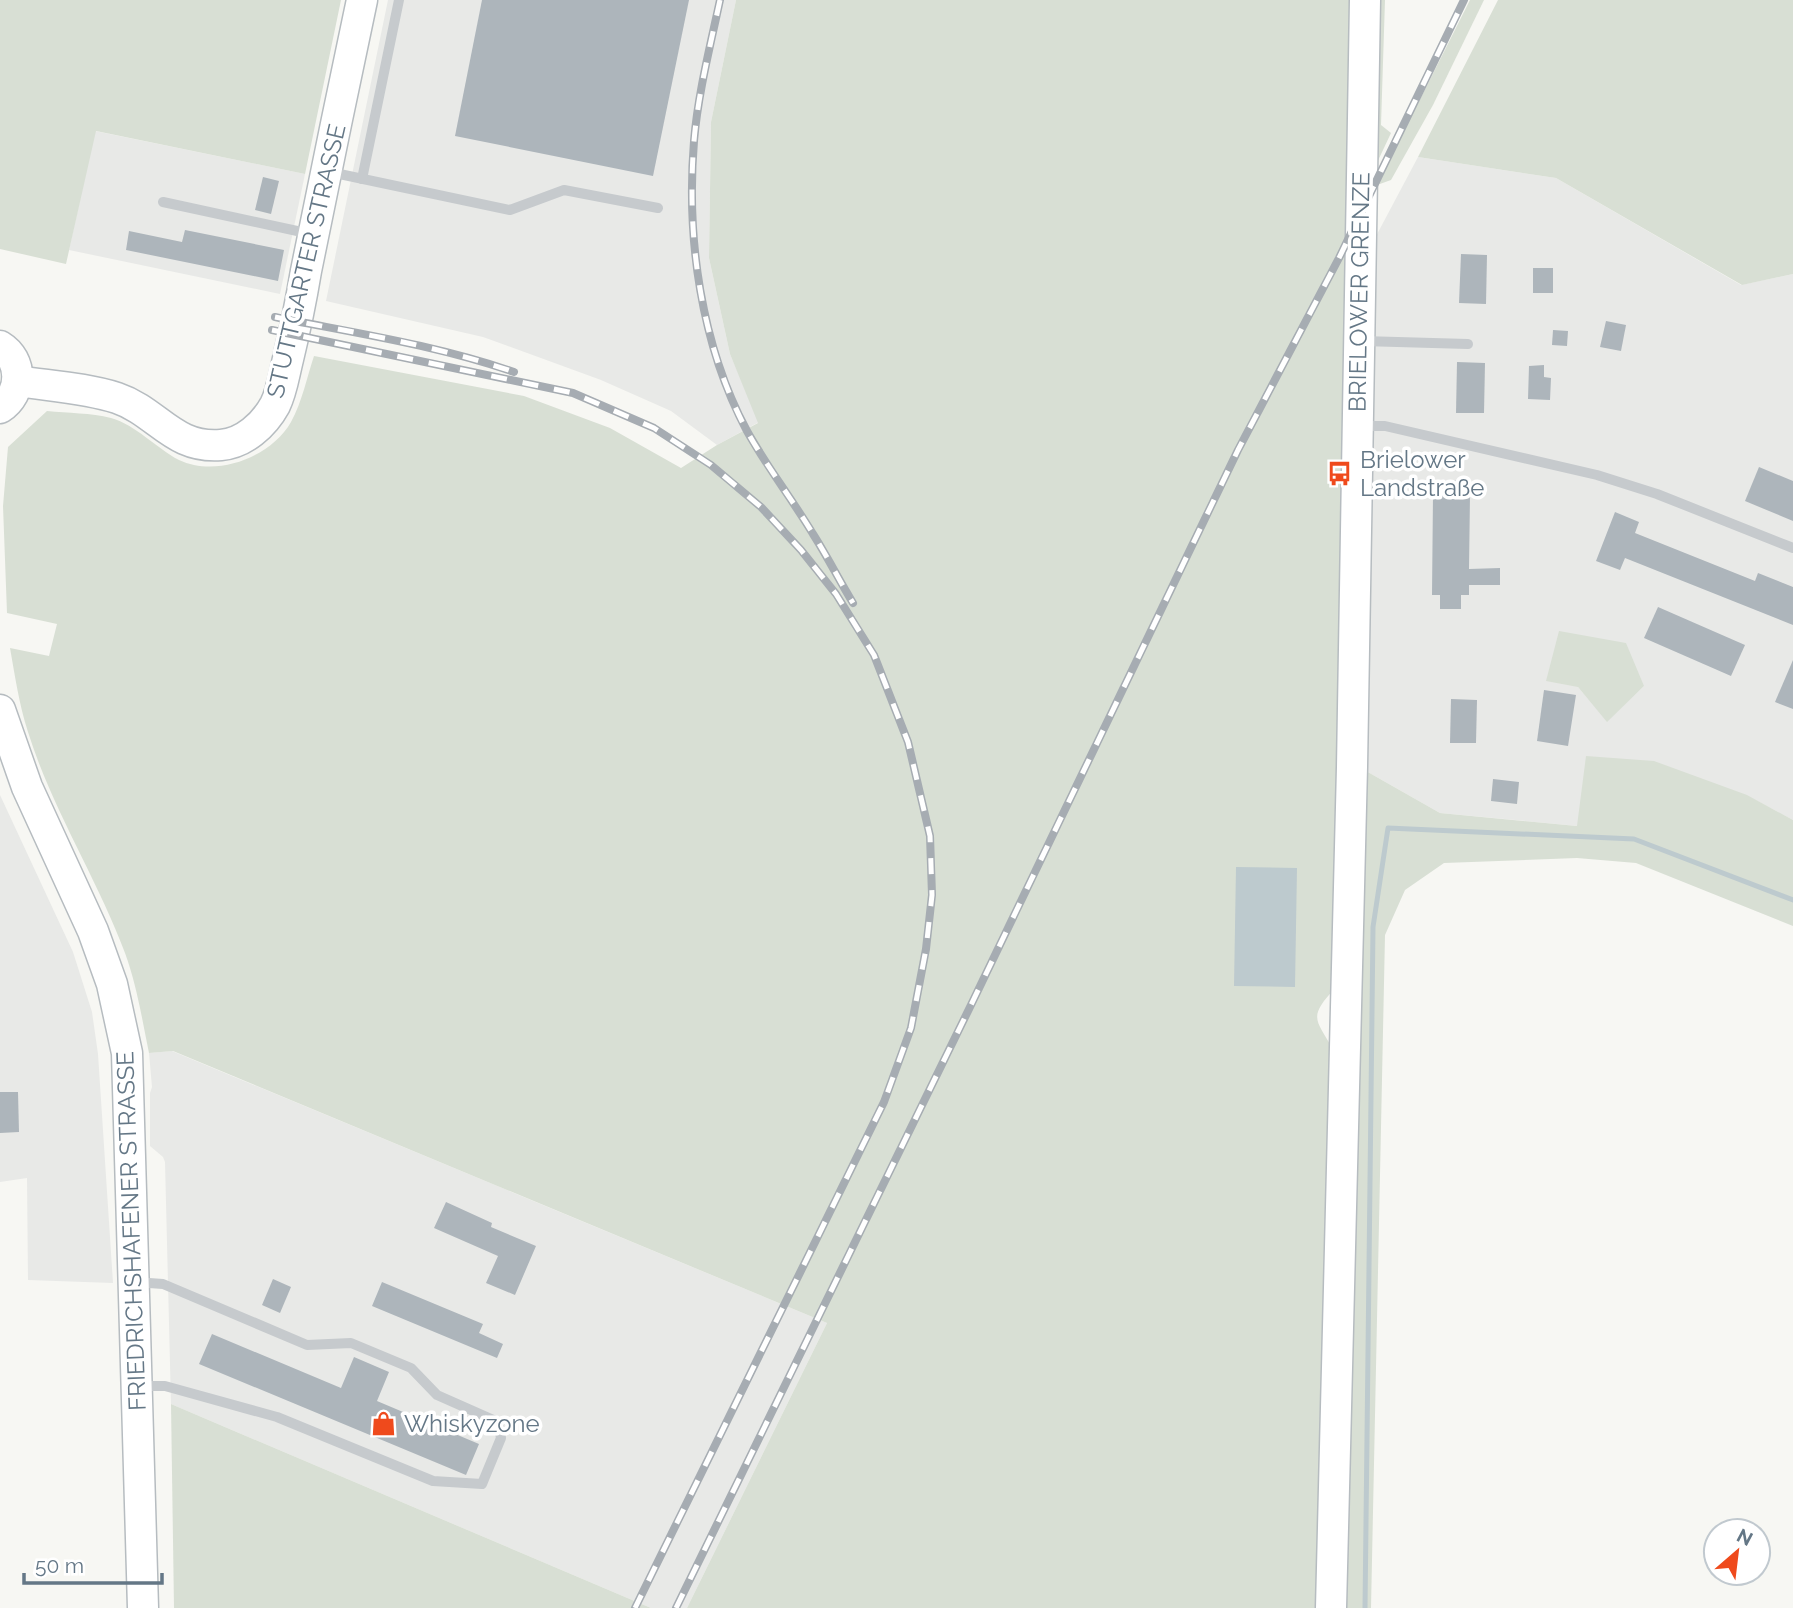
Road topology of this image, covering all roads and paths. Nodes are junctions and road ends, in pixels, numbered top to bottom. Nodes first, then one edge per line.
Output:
1 (362, 0) edge
2 (399, 0) edge
3 (1365, 0) edge
4 (327, 171) junction
5 (362, 179) junction
6 (163, 202) dead end
7 (658, 208) dead end
8 (314, 234) junction
9 (1359, 341) junction
10 (1468, 344) dead end
11 (0, 346) edge
12 (18, 381) junction
13 (0, 408) edge
14 (1357, 426) junction
15 (1793, 548) edge
16 (0, 710) edge
17 (133, 1281) junction
18 (136, 1385) junction
19 (143, 1608) edge
20 (1331, 1608) edge

1 - 4 street, STUTTGARTER STRASSE
2 - 5 lane
3 - 9 street, BRIELOWER GRENZE
4 - 5 lane
4 - 8 street, STUTTGARTER STRASSE
5 - 7 lane
6 - 8 lane
8 - 12 street, STUTTGARTER STRASSE
9 - 10 lane
9 - 14 street, BRIELOWER GRENZE
11 - 12 street
12 - 13 street
14 - 15 lane
14 - 20 street, BRIELOWER GRENZE
16 - 17 street, FRIEDRICHSHAFENER STRASSE
17 - 18 street, FRIEDRICHSHAFENER STRASSE
17 - 18 lane
18 - 19 street, FRIEDRICHSHAFENER STRASSE

